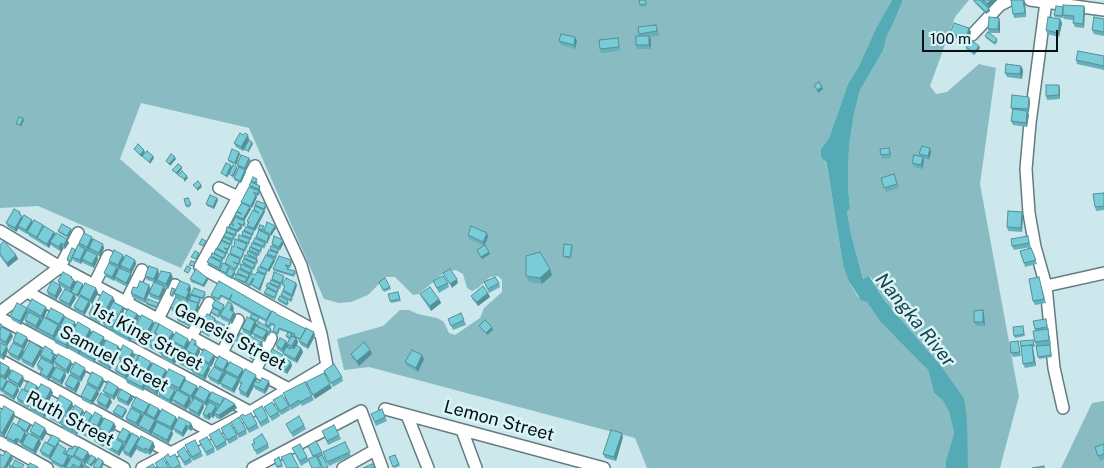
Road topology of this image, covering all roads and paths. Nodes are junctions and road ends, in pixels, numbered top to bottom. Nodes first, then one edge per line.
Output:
1 (1010, 0) edge
2 (1030, 0) edge
3 (1046, 2) junction
4 (1104, 10) edge
5 (972, 34) dead end
6 (219, 188) dead end
7 (238, 197) junction
8 (0, 231) edge
9 (78, 233) dead end
10 (108, 256) dead end
11 (60, 267) junction
12 (142, 270) dead end
13 (1104, 273) edge
14 (94, 285) junction
15 (175, 285) dead end
16 (1046, 286) junction
17 (27, 292) junction
18 (126, 302) junction
19 (208, 302) dead end
20 (0, 312) edge
21 (0, 318) edge
22 (158, 319) junction
23 (238, 320) dead end
24 (321, 334) junction
25 (191, 337) junction
26 (271, 338) dead end
27 (222, 353) junction
28 (0, 360) edge
29 (256, 371) junction
30 (289, 389) junction
31 (0, 401) edge
32 (1063, 408) dead end
33 (385, 409) dead end
34 (250, 412) junction
35 (407, 414) junction
36 (462, 430) junction
37 (212, 432) junction
38 (0, 442) edge
39 (375, 450) junction
40 (171, 453) junction
41 (47, 468) edge
42 (124, 468) edge
43 (142, 468) edge
44 (252, 468) edge
45 (343, 468) edge
46 (382, 468) edge
47 (428, 468) edge
48 (476, 468) edge
49 (604, 468) edge

1 - 5 street
2 - 3 street
3 - 4 street
3 - 16 street
6 - 7 street
7 - 24 street
7 - 24 street
8 - 11 street, Genesis Street
9 - 11 street
10 - 14 street
11 - 14 street, Genesis Street
11 - 17 street
12 - 18 street
13 - 16 street
14 - 18 street, Genesis Street
15 - 22 street
16 - 32 street
17 - 20 street
17 - 34 street, 1st King Street
18 - 22 street, Genesis Street
19 - 25 street
21 - 37 street, Samuel Street
22 - 25 street, Genesis Street
23 - 27 street
24 - 30 street
25 - 27 street, Genesis Street
26 - 29 street
27 - 29 street, Genesis Street
28 - 40 street
29 - 30 street, Genesis Street
30 - 34 street, Genesis Street
31 - 42 street, Ruth Street
33 - 35 street, Lemon Street
34 - 37 street, Genesis Street
35 - 36 street, Lemon Street
35 - 47 street
36 - 48 street
36 - 49 street, Lemon Street
37 - 40 street, Genesis Street
38 - 41 street
39 - 44 street
39 - 45 street
39 - 46 street
40 - 43 street, Genesis Street

